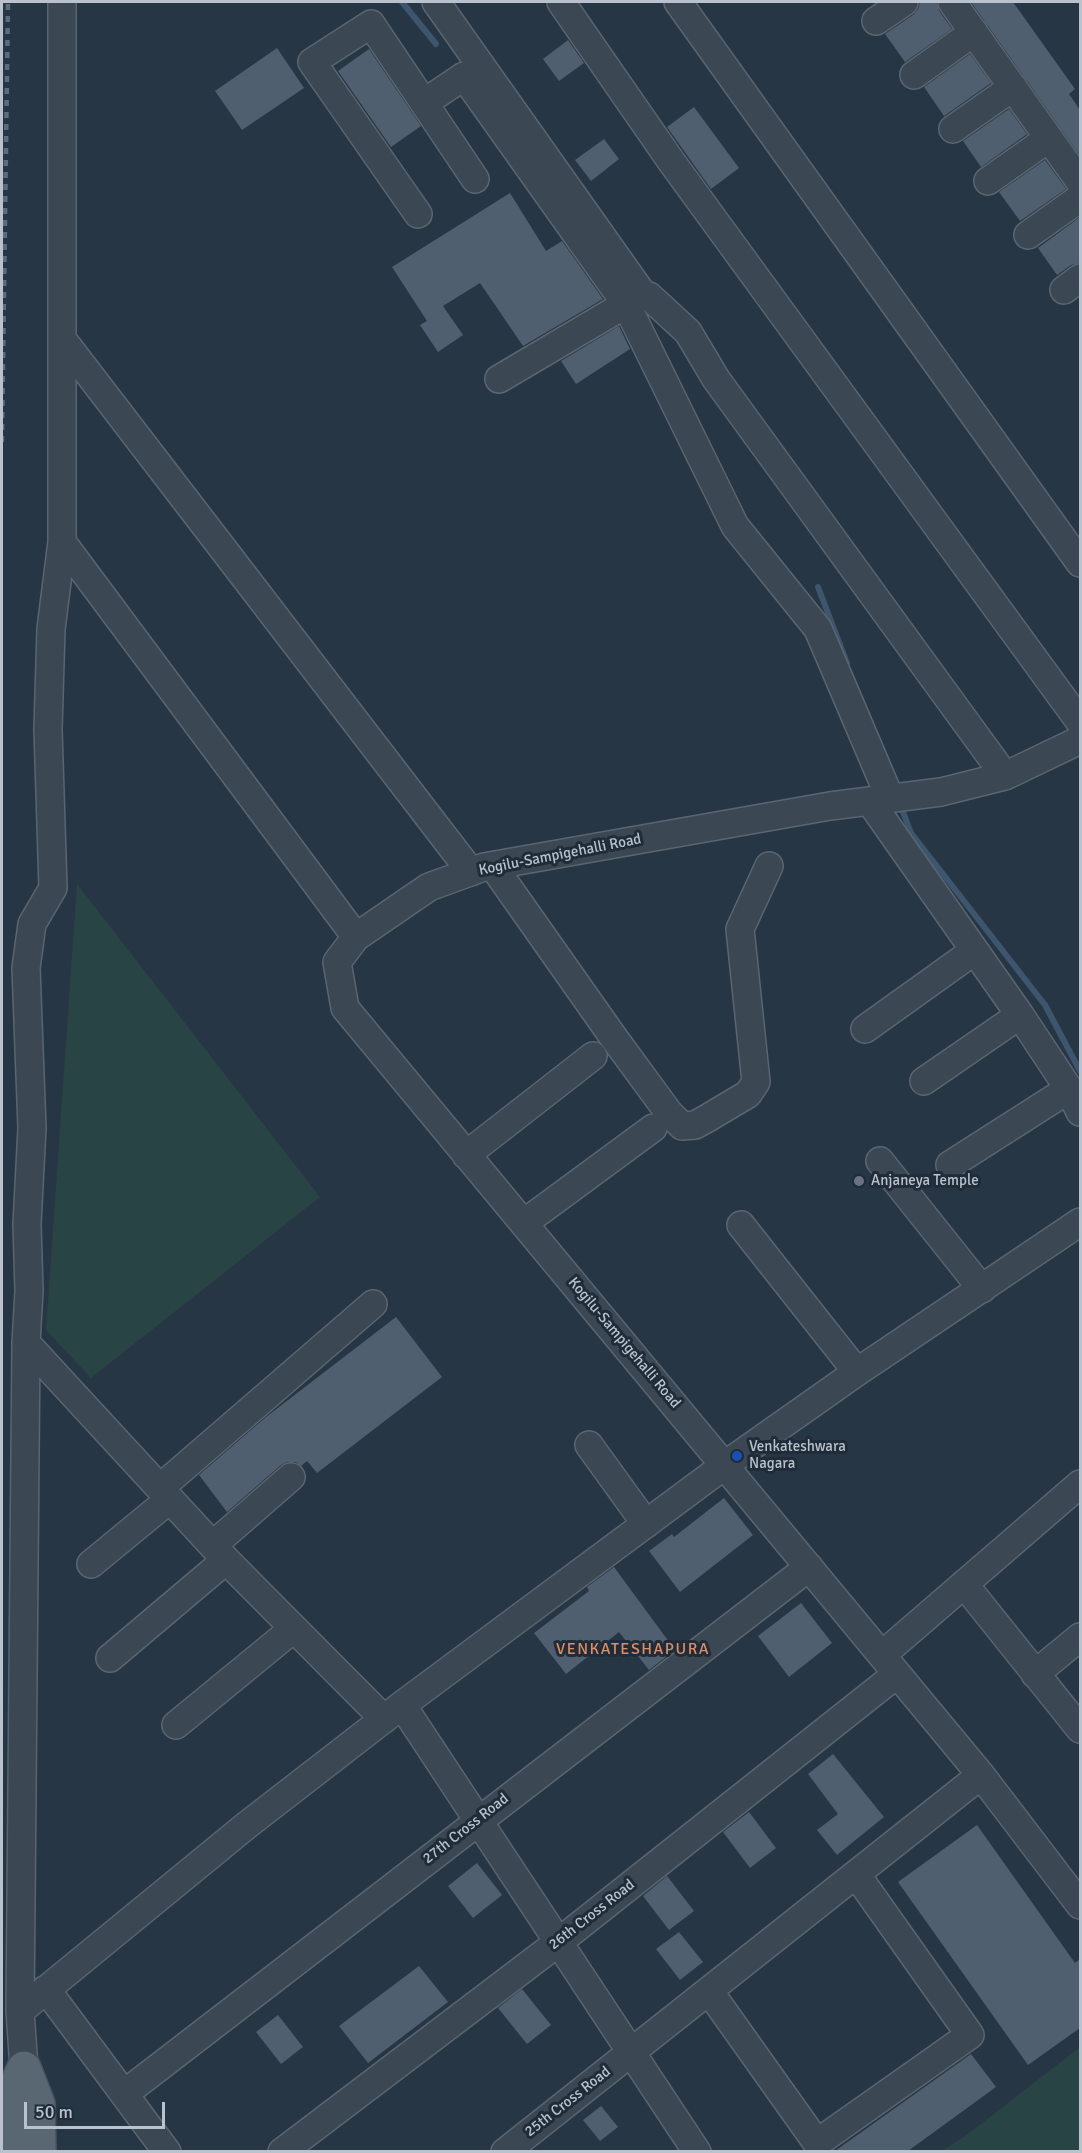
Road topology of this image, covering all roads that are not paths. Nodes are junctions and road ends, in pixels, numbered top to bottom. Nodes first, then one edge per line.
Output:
1 (62, 2) edge
2 (436, 2) edge
3 (561, 2) edge
4 (678, 2) edge
5 (904, 2) edge
6 (952, 2) edge
7 (876, 21) dead end
8 (974, 32) junction
9 (914, 75) dead end
10 (1012, 87) junction
11 (424, 103) junction
12 (953, 129) dead end
13 (1049, 138) junction
14 (475, 179) dead end
15 (988, 182) dead end
16 (1080, 182) edge
17 (1080, 198) edge
18 (418, 214) dead end
19 (1028, 235) dead end
20 (635, 300) junction
21 (62, 339) junction
22 (499, 379) dead end
23 (62, 542) junction
24 (1080, 563) edge
25 (1080, 722) edge
26 (1080, 740) edge
27 (1005, 776) junction
28 (890, 799) junction
29 (769, 866) dead end
30 (482, 869) junction
31 (356, 937) junction
32 (974, 951) junction
33 (1020, 1015) junction
34 (865, 1029) dead end
35 (593, 1056) dead end
36 (924, 1081) dead end
37 (1075, 1101) edge
38 (653, 1128) dead end
39 (466, 1155) junction
40 (880, 1161) dead end
41 (950, 1165) dead end
42 (1080, 1222) edge
43 (524, 1223) junction
44 (741, 1225) dead end
45 (982, 1288) junction
46 (373, 1305) dead end
47 (26, 1343) junction
48 (857, 1372) junction
49 (589, 1445) dead end
50 (725, 1464) junction
51 (291, 1478) dead end
52 (1080, 1484) edge
53 (165, 1493) junction
54 (646, 1524) junction
55 (220, 1552) junction
56 (92, 1564) dead end
57 (809, 1567) junction
58 (964, 1584) junction
59 (293, 1629) junction
60 (1080, 1637) edge
61 (110, 1658) dead end
62 (890, 1664) junction
63 (1035, 1674) junction
64 (393, 1712) junction
65 (176, 1725) dead end
66 (1080, 1729) edge
67 (981, 1775) junction
68 (478, 1820) junction
69 (856, 1874) junction
70 (1080, 1905) edge
71 (560, 1941) junction
72 (46, 1989) junction
73 (709, 1991) junction
74 (20, 2011) junction
75 (631, 2052) junction
76 (24, 2068) joint
77 (124, 2094) junction
78 (24, 2102) junction
79 (687, 2148) edge
80 (10, 2151) edge
81 (39, 2151) edge
82 (167, 2151) edge
83 (282, 2151) edge
84 (505, 2151) edge

1 - 21 street
2 - 20 street
3 - 25 street
4 - 24 street
5 - 7 street
6 - 8 street
8 - 9 street
8 - 10 street
10 - 12 street
10 - 13 street
11 - 14 street
11 - 18 street
11 - 20 street
13 - 15 street
13 - 16 street
17 - 19 street
20 - 22 street
20 - 27 street
20 - 28 street
21 - 23 street
21 - 30 street
23 - 31 street
23 - 47 street
26 - 27 street, Kogilu-Sampigehalli Road
27 - 28 street, Kogilu-Sampigehalli Road
28 - 30 street, Kogilu-Sampigehalli Road
28 - 32 street
29 - 30 street
30 - 31 street, Kogilu-Sampigehalli Road
31 - 39 street, Kogilu-Sampigehalli Road
32 - 33 street
32 - 34 street
33 - 36 street
33 - 37 street
35 - 39 street
37 - 41 street
38 - 43 street
39 - 43 street, Kogilu-Sampigehalli Road
40 - 45 street
42 - 45 street
43 - 50 street, Kogilu-Sampigehalli Road
44 - 48 street
45 - 48 street
46 - 53 street
47 - 53 street
47 - 74 street
48 - 50 street
49 - 54 street
50 - 54 street
50 - 57 street, Kogilu-Sampigehalli Road
51 - 55 street
52 - 58 street, 26th Cross Road
53 - 55 street
53 - 56 street
54 - 64 street
55 - 59 street
55 - 61 street
57 - 62 street, Kogilu-Sampigehalli Road
57 - 68 street, 27th Cross Road
58 - 62 street, 26th Cross Road
58 - 63 street
59 - 64 street
59 - 65 street
60 - 63 street
62 - 67 street, Kogilu-Sampigehalli Road
62 - 71 street, 26th Cross Road
63 - 66 street
64 - 68 street
64 - 72 street
67 - 69 street, 25th Cross Road
67 - 70 street, Kogilu-Sampigehalli Road
68 - 71 street
68 - 77 street, 27th Cross Road
69 - 73 street, 25th Cross Road
69 - 73 street
71 - 75 street
71 - 83 street, 26th Cross Road
72 - 74 street
72 - 77 street
73 - 75 street, 25th Cross Road
74 - 76 street
75 - 79 street
75 - 84 street, 25th Cross Road
76 - 78 main road
77 - 82 street
78 - 80 main road
78 - 81 main road

